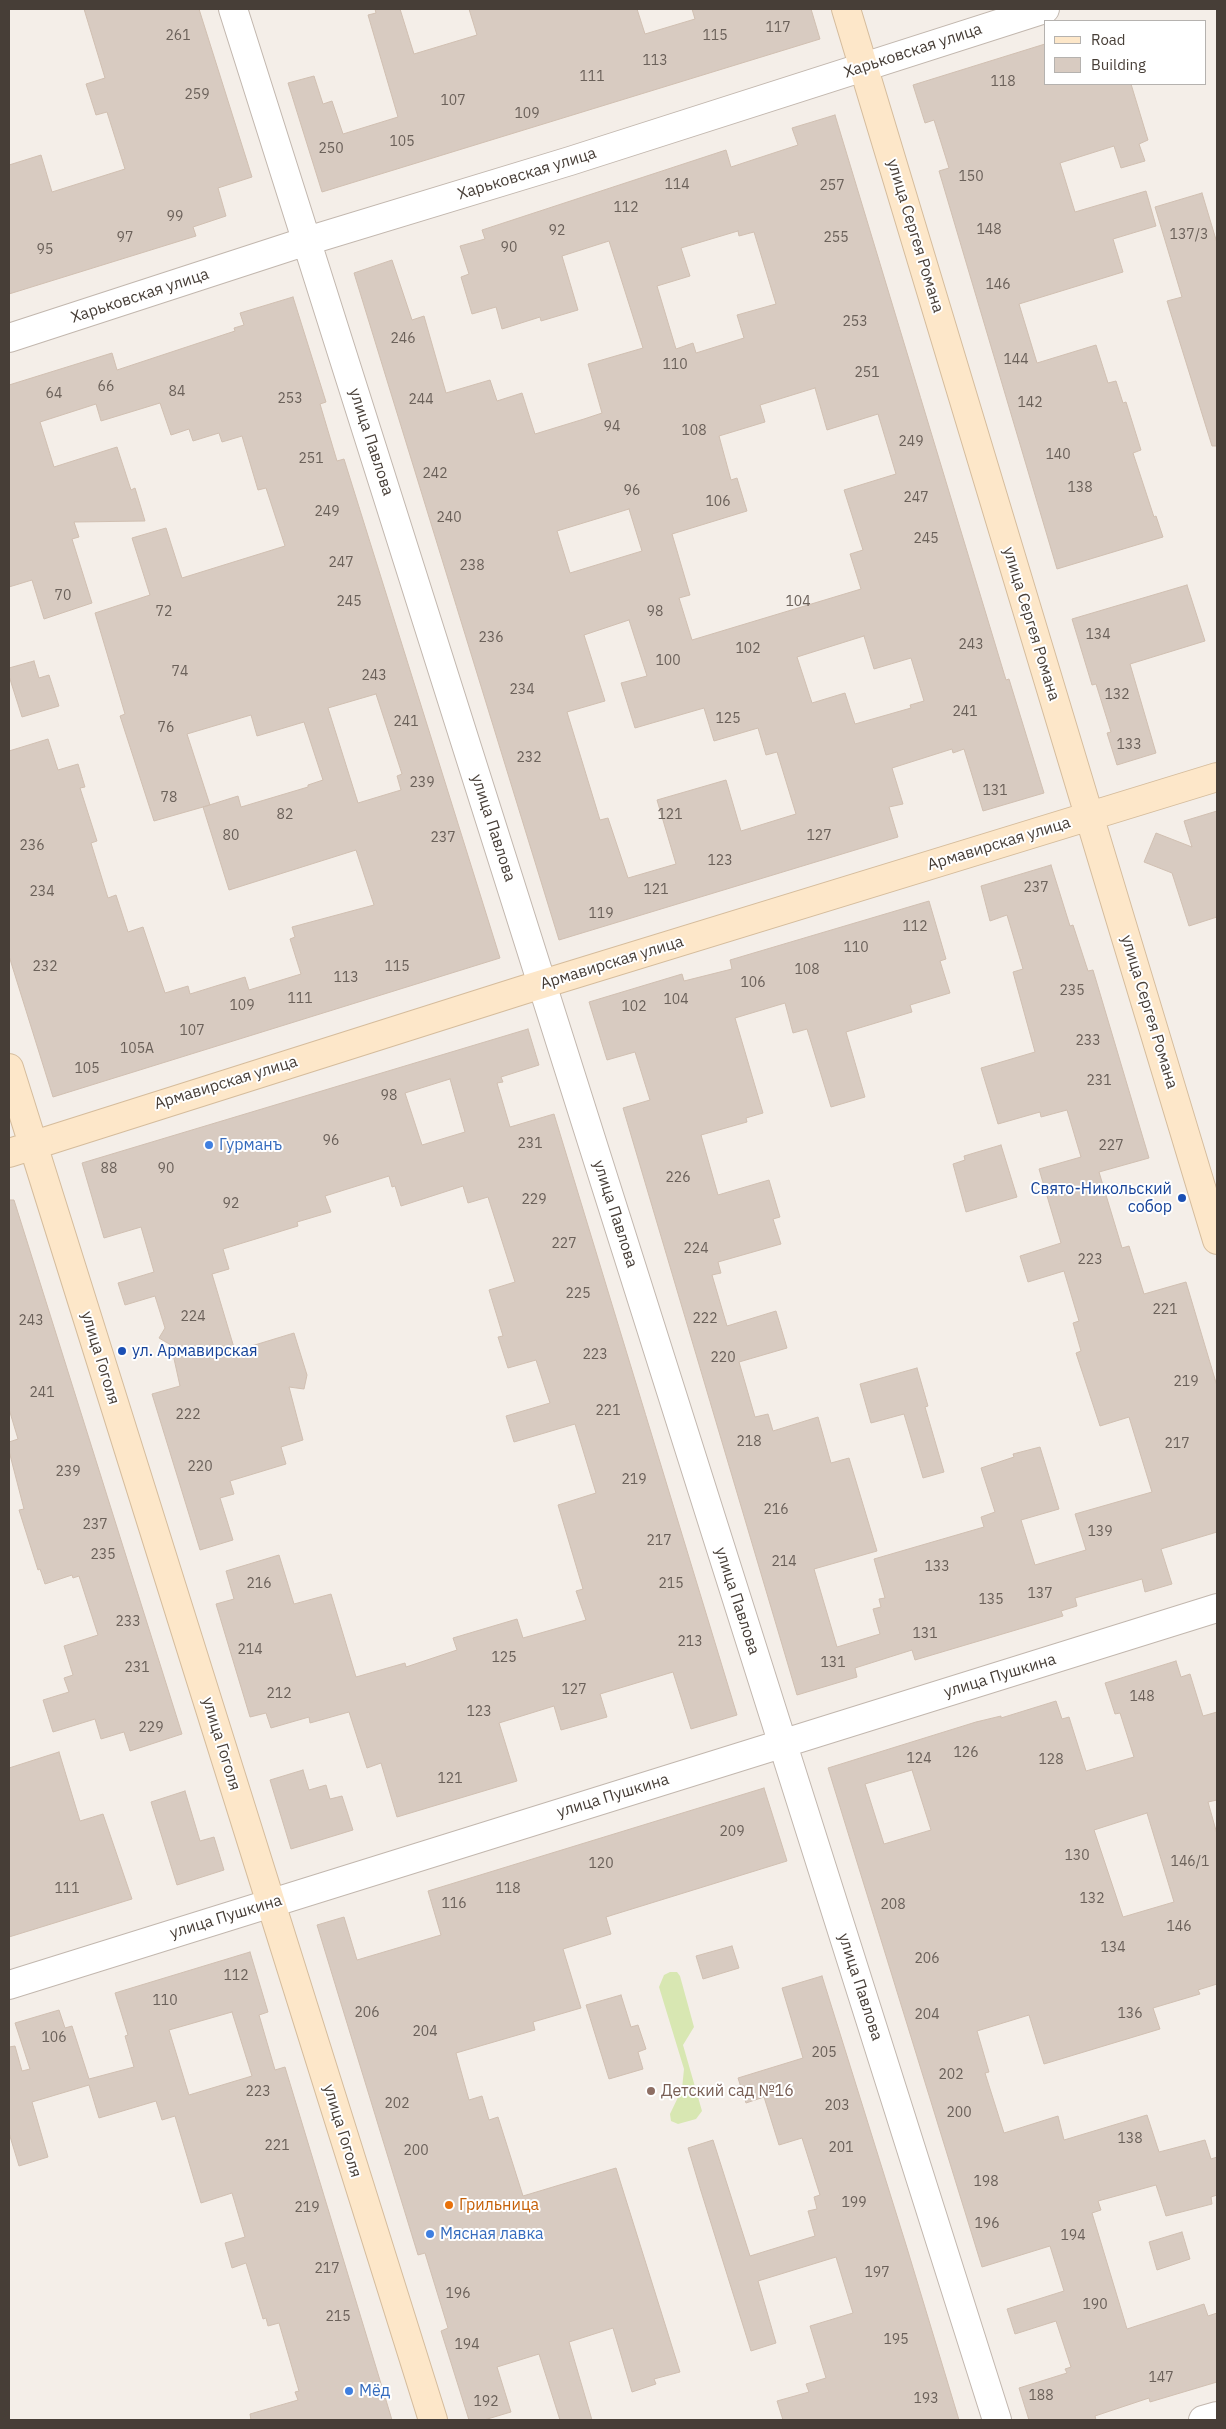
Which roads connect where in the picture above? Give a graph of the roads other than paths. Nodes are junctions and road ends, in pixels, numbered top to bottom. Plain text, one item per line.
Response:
1 (233, 9) edge
2 (846, 9) edge
3 (1044, 9) edge
4 (864, 67) junction
5 (307, 241) junction
6 (9, 338) edge
7 (1217, 777) edge
8 (1089, 816) junction
9 (542, 984) junction
10 (9, 1068) edge
11 (21, 1149) edge
12 (1217, 1240) edge
13 (1217, 1608) edge
14 (782, 1743) junction
15 (270, 1903) junction
16 (9, 1985) edge
17 (1217, 2416) edge
18 (432, 2420) edge
19 (997, 2420) edge
20 (1203, 2420) edge

1 - 5 street, улица Павлова
2 - 4 street, улица Сергея Романа
3 - 4 street, Харьковская улица
4 - 5 street, Харьковская улица
4 - 8 street, улица Сергея Романа
5 - 6 street, Харьковская улица
5 - 9 street, улица Павлова
7 - 8 street, Армавирская улица
8 - 9 street, Армавирская улица
8 - 12 street, улица Сергея Романа
9 - 11 street, Армавирская улица
9 - 14 street, улица Павлова
10 - 11 street, улица Гоголя
11 - 15 street, улица Гоголя
13 - 14 street, улица Пушкина
14 - 15 street, улица Пушкина
14 - 19 street, улица Павлова
15 - 16 street, улица Пушкина
15 - 18 street, улица Гоголя
17 - 20 street

